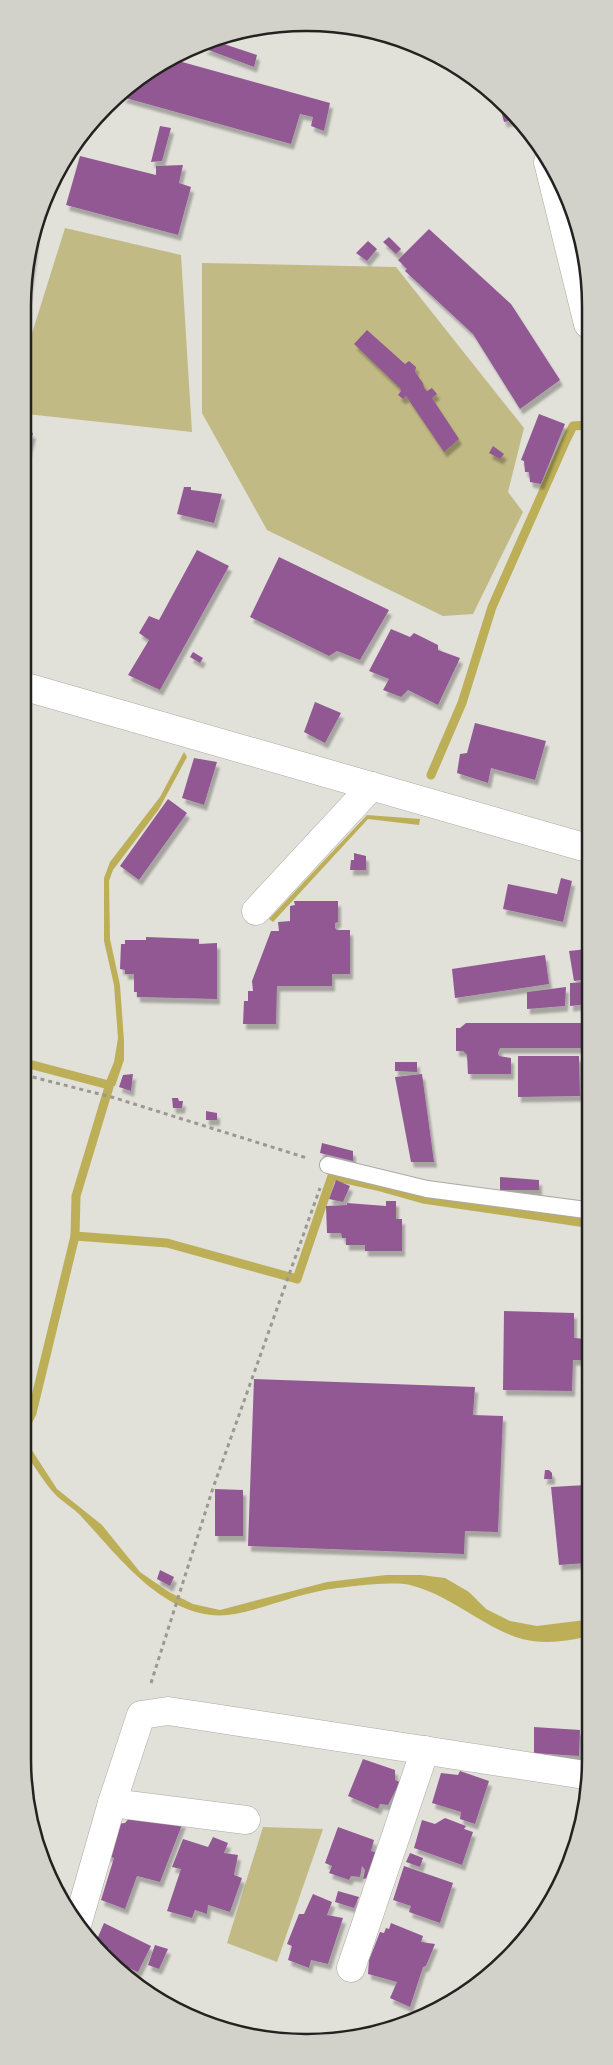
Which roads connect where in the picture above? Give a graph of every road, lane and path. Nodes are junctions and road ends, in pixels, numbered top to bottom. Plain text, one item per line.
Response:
1 (554, 188) edge
2 (582, 298) edge
3 (31, 688) edge
4 (372, 786) junction
5 (582, 847) edge
6 (256, 912) dead end
7 (31, 1077) edge
8 (328, 1165) junction
9 (582, 1209) edge
10 (141, 1715) junction
11 (425, 1750) junction
12 (581, 1774) edge
13 (112, 1803) junction
14 (246, 1820) dead end
15 (80, 1914) edge
16 (351, 1968) dead end

1 - 2 street
3 - 4 street
4 - 5 street
4 - 6 street
7 - 8 path
8 - 9 lane
8 - 10 path
10 - 11 street
10 - 13 street
11 - 12 street
11 - 16 street
13 - 14 street
13 - 15 street

